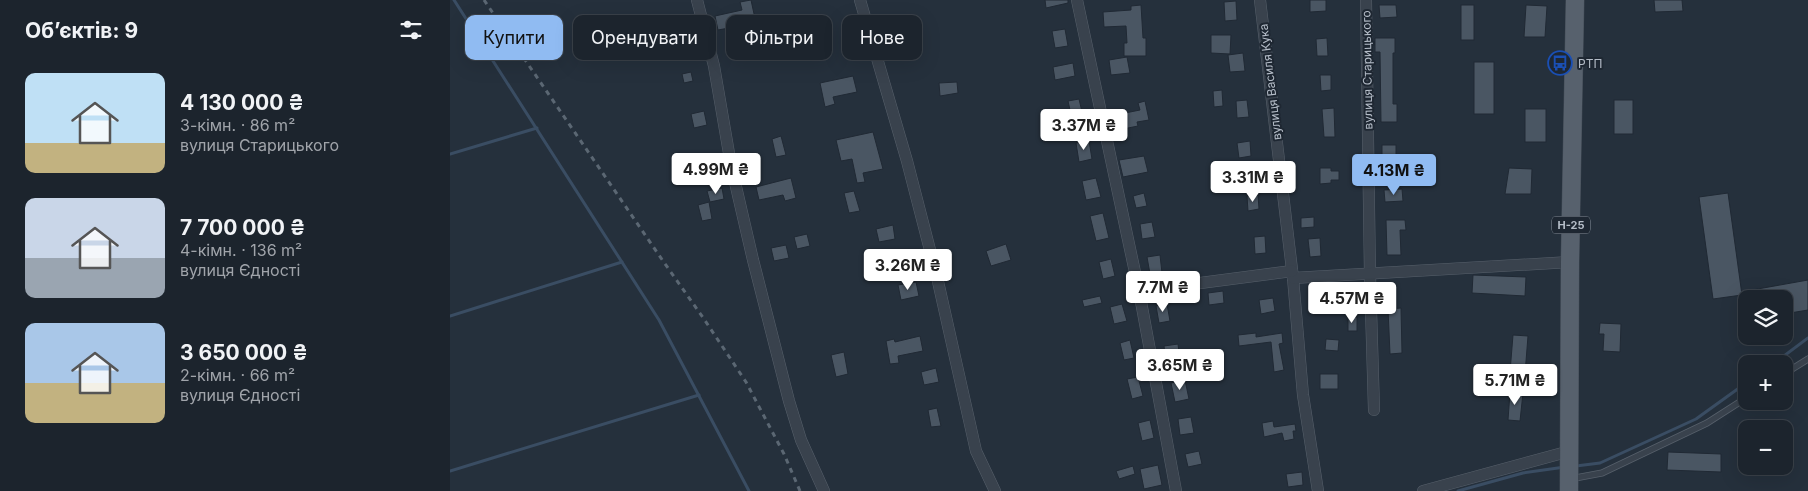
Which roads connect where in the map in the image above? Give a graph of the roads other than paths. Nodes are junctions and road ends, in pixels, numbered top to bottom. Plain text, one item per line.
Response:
1 (697, 0) edge
2 (860, 0) edge
3 (1078, 0) edge
4 (1260, 0) edge
5 (1366, 0) edge
6 (1574, 0) edge
7 (1570, 262) junction
8 (1292, 274) junction
9 (1370, 275) junction
10 (1139, 291) junction
11 (1808, 359) edge
12 (1793, 368) edge
13 (1738, 403) edge
14 (1374, 410) dead end
15 (1569, 470) edge
16 (824, 491) edge
17 (995, 491) edge
18 (1176, 491) edge
19 (1318, 491) edge
20 (1423, 491) edge

1 - 16 street
2 - 17 street
3 - 10 street
4 - 8 street, вулиця Василя Кука
5 - 9 street, вулиця Старицького
6 - 7 main road, Н-25
7 - 9 street
7 - 15 main road, Н-25
8 - 9 street
8 - 10 street
8 - 19 street, вулиця Василя Кука
9 - 14 street, вулиця Старицького
10 - 18 street
11 - 12 lane
13 - 15 lane
15 - 20 street

